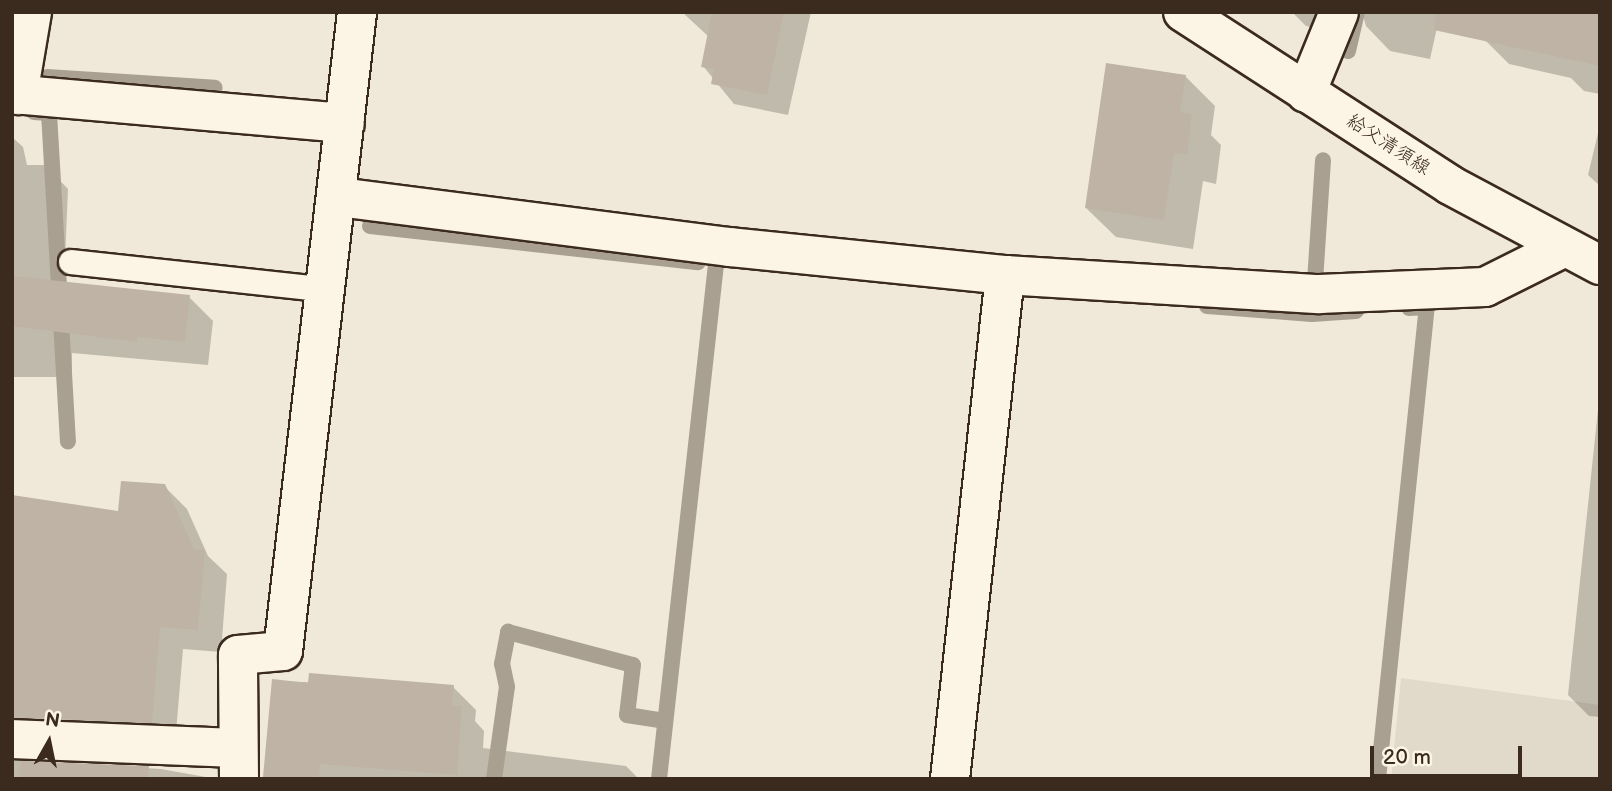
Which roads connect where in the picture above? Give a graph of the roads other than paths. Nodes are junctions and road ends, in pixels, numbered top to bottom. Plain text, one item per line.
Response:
1 (32, 12) edge
2 (358, 12) edge
3 (1183, 12) edge
4 (1339, 12) edge
5 (1306, 93) junction
6 (15, 94) edge
7 (345, 123) junction
8 (339, 197) junction
9 (1562, 249) junction
10 (71, 262) dead end
11 (1600, 265) edge
12 (1005, 275) junction
13 (328, 290) junction
14 (12, 738) edge
15 (237, 763) edge
16 (950, 779) edge

1 - 6 street
2 - 7 street
3 - 5 street, 給父清須線
4 - 5 street
5 - 9 street, 給父清須線
6 - 7 street
7 - 8 street
8 - 12 street
8 - 13 street
9 - 11 street, 給父清須線
9 - 12 street
10 - 13 lane
12 - 16 street
13 - 15 street
14 - 15 street

